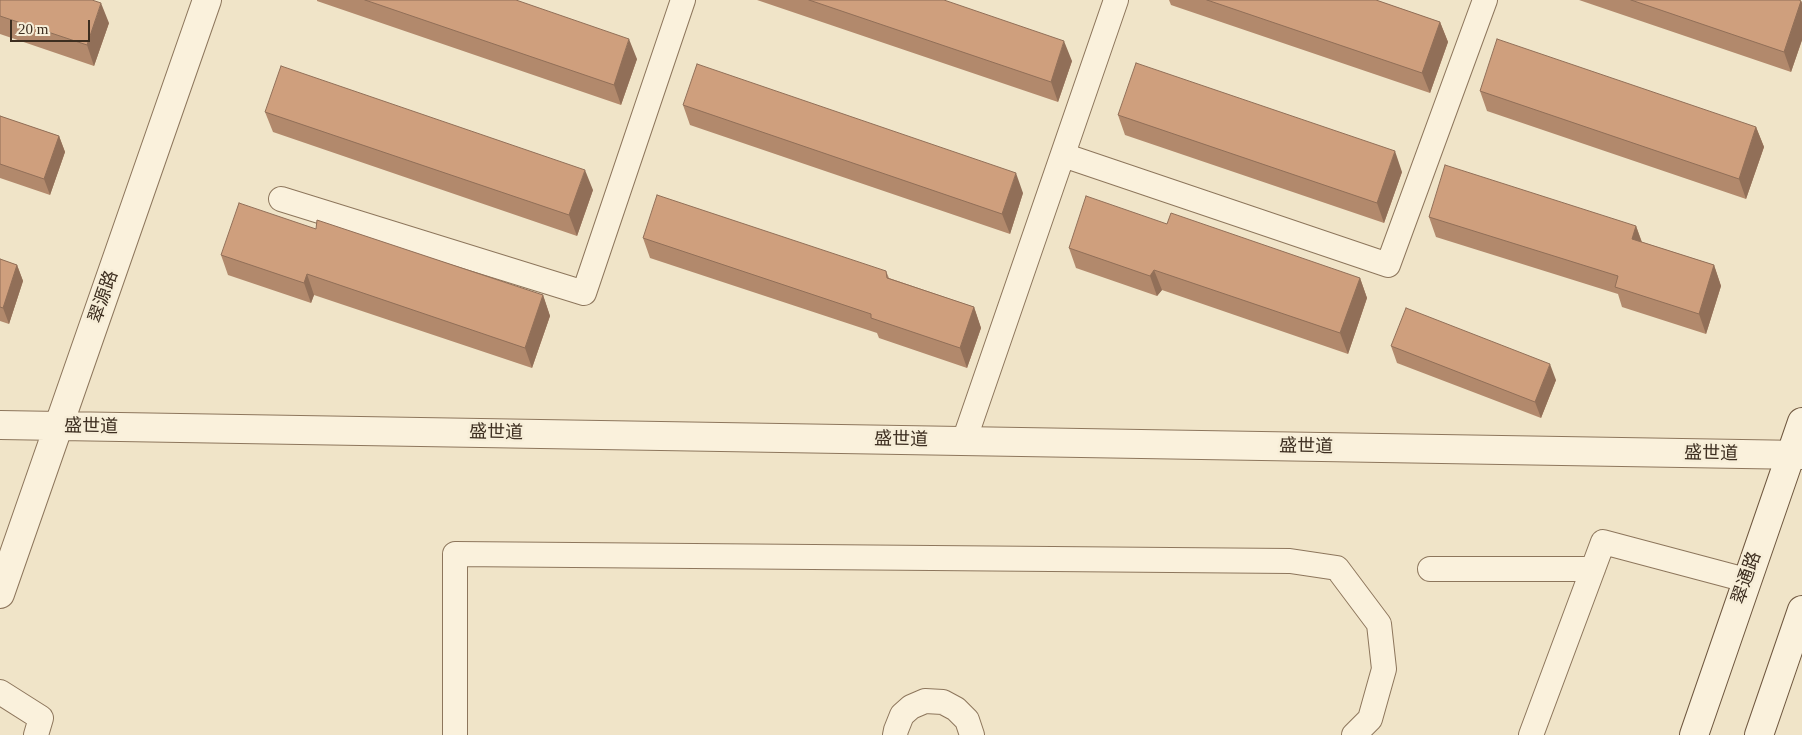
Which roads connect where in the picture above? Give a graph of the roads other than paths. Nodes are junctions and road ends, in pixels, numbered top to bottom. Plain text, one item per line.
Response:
1 (207, 0) edge
2 (683, 0) edge
3 (1116, 0) edge
4 (1485, 0) edge
5 (1063, 155) junction
6 (281, 199) dead end
7 (1802, 422) edge
8 (0, 425) edge
9 (59, 426) junction
10 (964, 441) junction
11 (1796, 455) edge
12 (1593, 568) junction
13 (1430, 569) dead end
14 (1746, 580) junction
15 (0, 594) edge
16 (1802, 610) edge
17 (0, 692) edge
18 (36, 735) edge
19 (455, 735) edge
20 (895, 735) edge
21 (972, 735) edge
22 (1354, 735) edge
23 (1531, 735) edge
24 (1694, 735) edge
25 (1759, 735) edge

1 - 9 street, 翠源路
2 - 6 street
3 - 5 street
4 - 5 street
5 - 10 street
7 - 11 street, 翠通路
8 - 9 street, 盛世道
9 - 10 street, 盛世道
9 - 15 street, 翠源路
10 - 11 street, 盛世道
11 - 14 street, 翠通路
12 - 13 street
12 - 14 street
12 - 23 street
14 - 24 street, 翠通路
16 - 25 street
17 - 18 street
19 - 22 street
20 - 21 street

